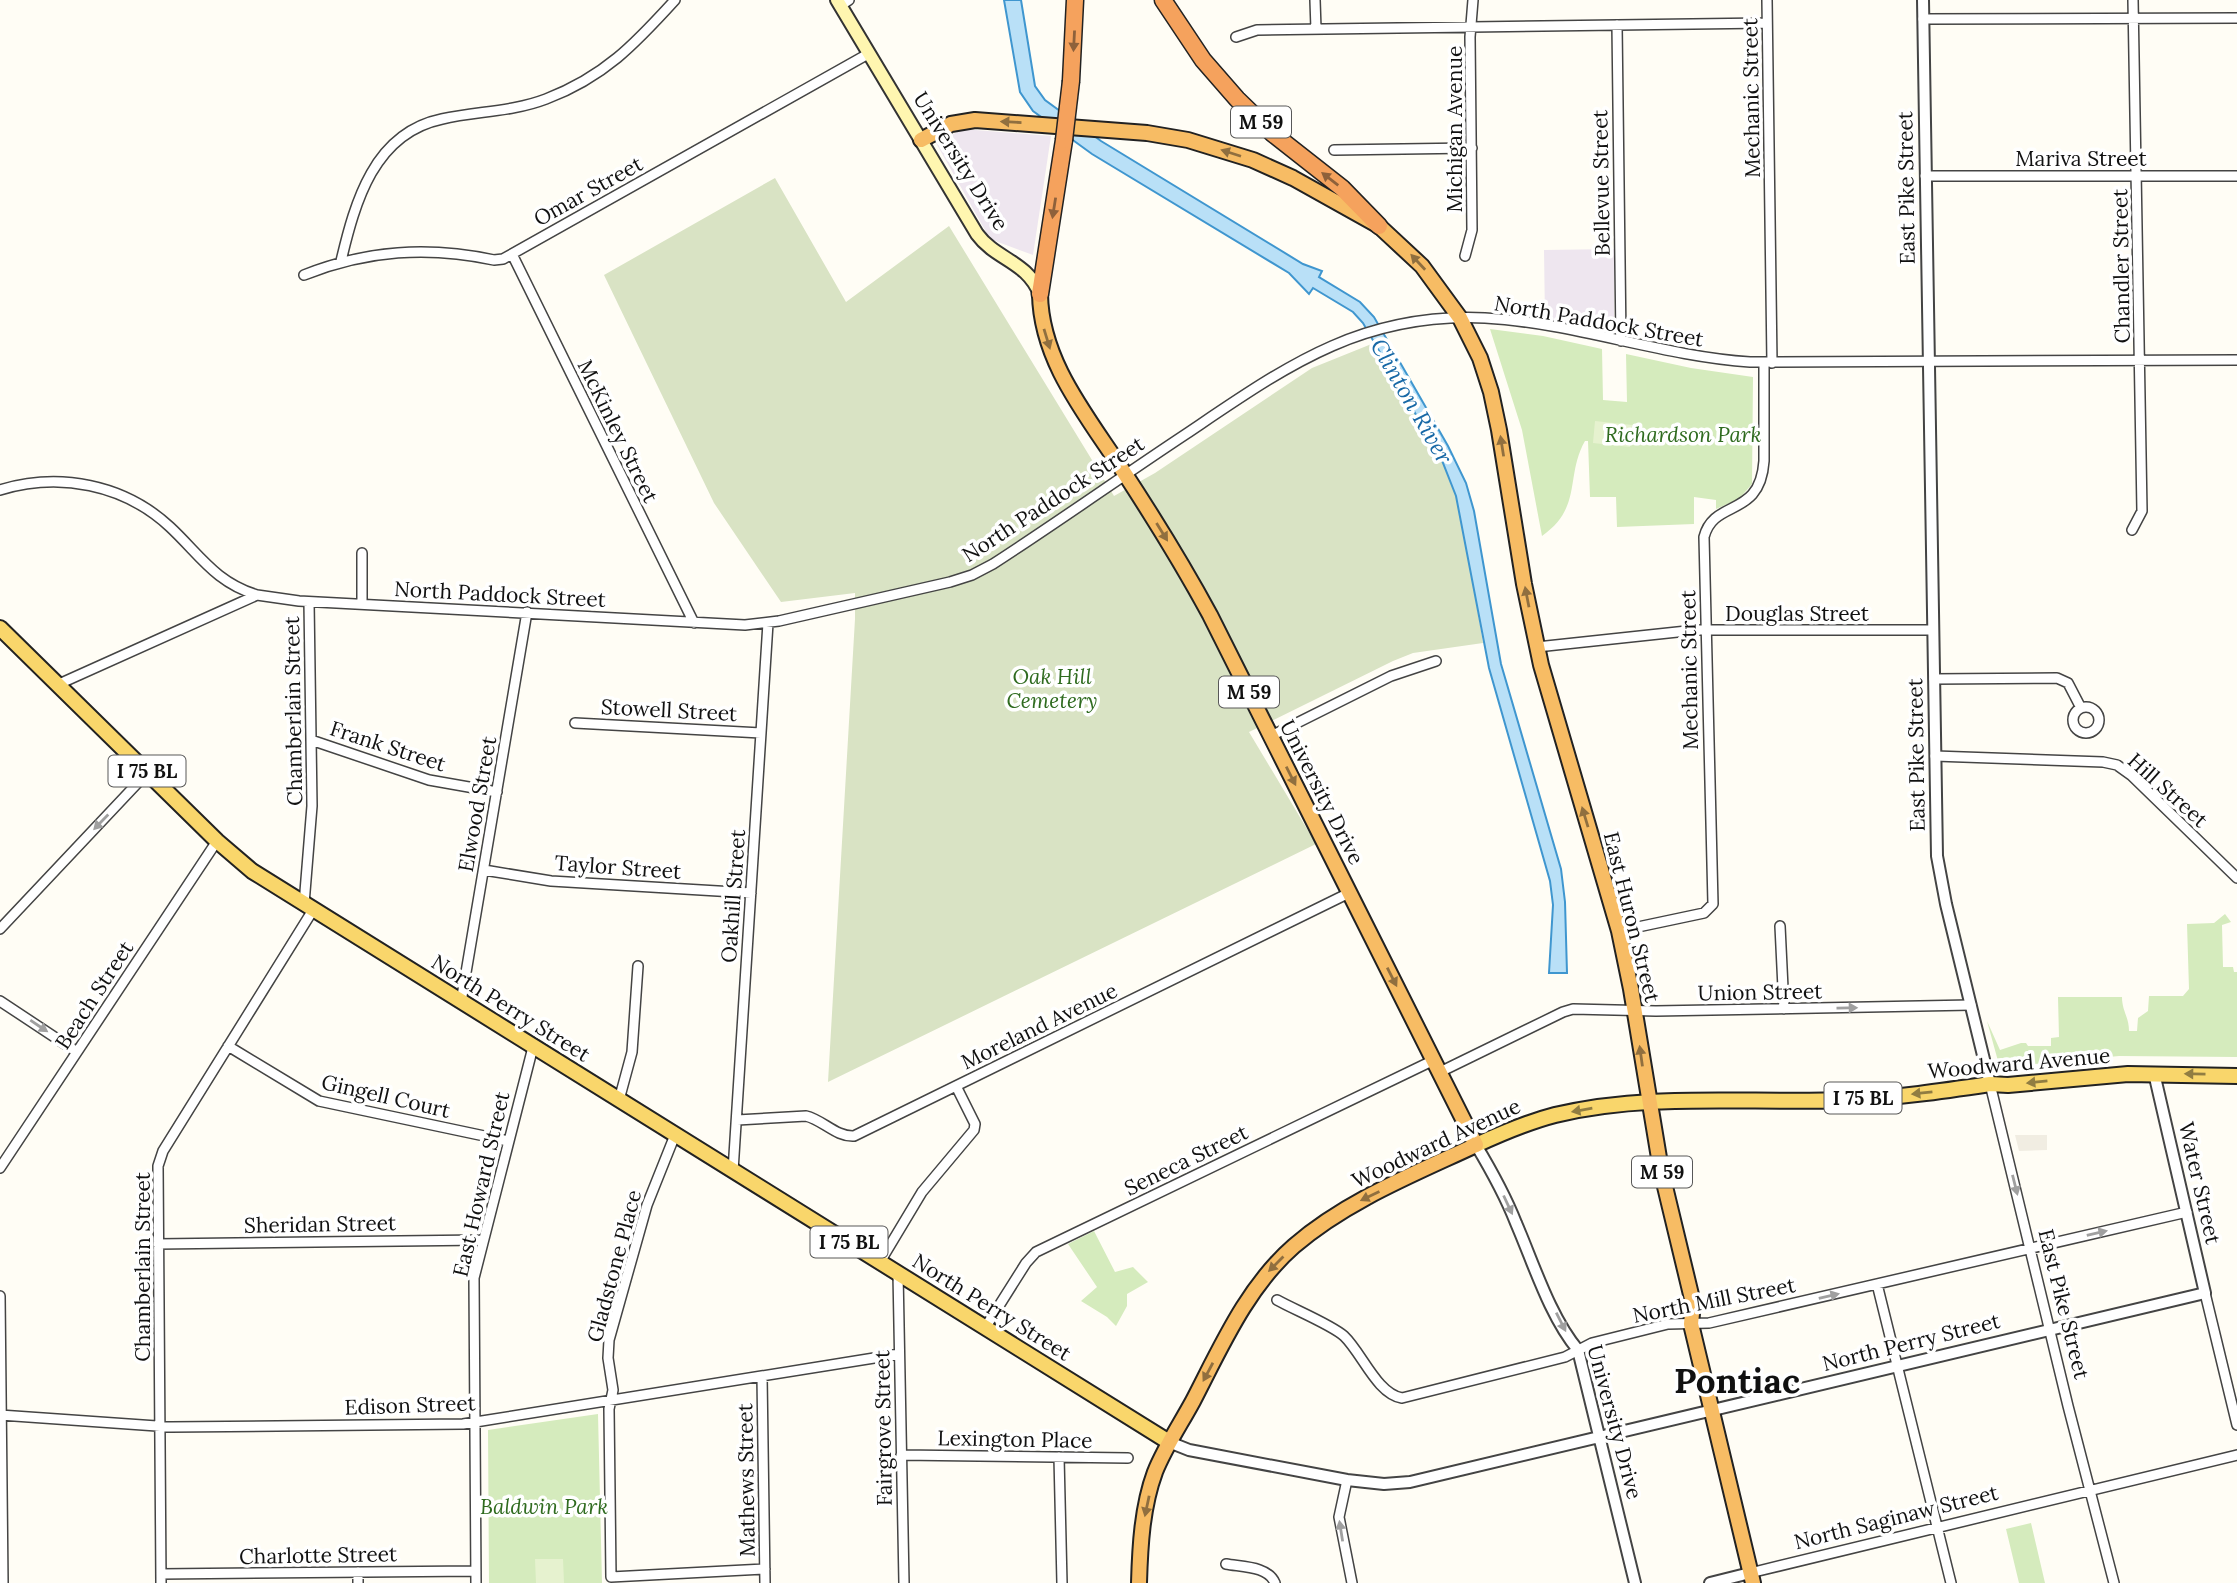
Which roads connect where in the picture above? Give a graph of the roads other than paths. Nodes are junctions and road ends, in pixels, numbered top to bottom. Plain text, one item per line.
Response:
1 (676, 0) edge
2 (1075, 0) edge
3 (1163, 0) edge
4 (1315, 0) edge
5 (1473, 0) edge
6 (1767, 0) edge
7 (1923, 0) edge
8 (2133, 0) edge
9 (842, 2) edge
10 (2134, 18) junction
11 (2237, 18) edge
12 (1923, 19) junction
13 (1767, 23) junction
14 (1617, 25) junction
15 (1472, 27) junction
16 (1316, 29) junction
17 (1236, 37) dead end
18 (868, 54) junction
19 (921, 140) junction
20 (1472, 148) junction
21 (1334, 149) dead end
22 (1925, 176) junction
23 (2137, 176) junction
24 (2237, 176) edge
25 (1380, 226) junction
26 (512, 254) junction
27 (1465, 256) dead end
28 (341, 261) junction
29 (304, 275) dead end
30 (1040, 294) junction
31 (1460, 318) junction
32 (1621, 341) junction
33 (2237, 360) edge
34 (2140, 361) junction
35 (1928, 362) junction
36 (1768, 363) junction
37 (1125, 474) junction
38 (0, 490) edge
39 (2132, 530) dead end
40 (362, 553) dead end
41 (257, 595) junction
42 (309, 602) junction
43 (362, 604) junction
44 (527, 612) junction
45 (694, 623) junction
46 (768, 623) junction
47 (0, 628) edge
48 (1706, 630) junction
49 (1933, 630) junction
50 (1537, 648) junction
51 (1436, 661) dead end
52 (1934, 679) junction
53 (60, 684) junction
54 (2081, 708) dead end
55 (575, 723) dead end
56 (761, 733) junction
57 (1271, 736) junction
58 (311, 740) junction
59 (1935, 756) junction
60 (148, 772) junction
61 (497, 792) junction
62 (217, 841) junction
63 (484, 870) junction
64 (2237, 878) edge
65 (1349, 892) junction
66 (751, 893) junction
67 (309, 907) junction
68 (1780, 926) dead end
69 (0, 929) edge
70 (1619, 931) junction
71 (638, 966) dead end
72 (0, 1001) edge
73 (461, 1002) junction
74 (1970, 1005) junction
75 (1784, 1009) junction
76 (1634, 1010) junction
77 (228, 1046) junction
78 (533, 1047) junction
79 (77, 1052) junction
80 (1437, 1066) junction
81 (2154, 1073) junction
82 (2237, 1076) edge
83 (1990, 1084) junction
84 (956, 1086) junction
85 (619, 1100) junction
86 (1649, 1102) junction
87 (737, 1120) junction
88 (675, 1135) junction
89 (508, 1141) junction
90 (1476, 1145) junction
91 (0, 1168) edge
92 (733, 1171) junction
93 (2187, 1212) junction
94 (483, 1240) junction
95 (158, 1244) junction
96 (2030, 1249) junction
97 (880, 1262) junction
98 (898, 1273) junction
99 (1877, 1284) junction
100 (2205, 1293) junction
101 (0, 1296) edge
102 (1277, 1300) dead end
103 (1691, 1324) junction
104 (985, 1328) junction
105 (2050, 1330) junction
106 (1578, 1350) junction
107 (899, 1354) junction
108 (1897, 1367) junction
109 (762, 1376) junction
110 (611, 1400) junction
111 (1712, 1412) junction
112 (1, 1415) edge
113 (475, 1422) junction
114 (2237, 1425) edge
115 (159, 1426) junction
116 (1600, 1438) junction
117 (1170, 1442) junction
118 (901, 1455) junction
119 (2237, 1455) edge
120 (1059, 1457) junction
121 (1128, 1458) dead end
122 (1347, 1480) junction
123 (2091, 1490) junction
124 (1938, 1527) junction
125 (1226, 1564) dead end
126 (765, 1569) junction
127 (476, 1571) junction
128 (358, 1572) junction
129 (1751, 1578) edge
130 (161, 1579) edge
131 (3, 1583) edge
132 (358, 1583) edge
133 (477, 1583) edge
134 (765, 1583) edge
135 (904, 1583) edge
136 (1062, 1583) edge
137 (1139, 1583) edge
138 (1275, 1583) edge
139 (1353, 1583) edge
140 (1634, 1583) edge
141 (1710, 1583) edge
142 (1951, 1583) edge
143 (2114, 1583) edge

1 - 28 street
2 -> 30 highway, M 59, bridge
25 -> 3 highway, M 59
4 - 16 street
5 - 15 street, Michigan Avenue
6 - 13 street, Mechanic Street
7 - 12 street, East Pike Street
8 - 10 street, Chandler Street
9 - 18 main road, University Drive
10 - 11 street
10 - 12 street
10 - 23 street, Chandler Street
12 - 22 street, East Pike Street
13 - 14 street
13 - 36 street, Mechanic Street
14 - 15 street
14 - 32 street, Bellevue Street
15 - 16 street
15 - 20 street, Michigan Avenue
16 - 17 street
18 - 19 main road, University Drive
18 - 26 street, Omar Street
25 -> 19 highway
19 - 30 main road, University Drive
20 - 21 street
20 - 27 street, Michigan Avenue
22 - 23 street, Mariva Street
22 - 35 street, East Pike Street
23 - 24 street, Mariva Street
23 - 34 street, Chandler Street
31 -> 25 highway, M 59
26 - 28 street, Omar Street
26 - 45 street, McKinley Street
28 - 29 street, Omar Street
30 -> 37 highway, University Drive / M 59
31 - 32 street, North Paddock Street
31 - 37 street, North Paddock Street
50 -> 31 highway, East Huron Street / M 59
32 - 36 street, North Paddock Street
33 - 34 street, North Paddock Street
34 - 35 street, North Paddock Street
34 - 39 street, Chandler Street
35 - 36 street, North Paddock Street
35 - 49 street, East Pike Street
36 - 48 street, Mechanic Street
37 - 46 street, North Paddock Street
37 -> 57 highway, University Drive / M 59
38 - 41 street, North Paddock Street
40 - 43 street
41 - 42 street, North Paddock Street
41 - 53 street
42 - 43 street, North Paddock Street
42 - 58 street, Chamberlain Street
43 - 44 street, North Paddock Street
44 - 45 street, North Paddock Street
44 - 61 street, Elwood Street
45 - 46 street, North Paddock Street
46 - 56 street, Oakhill Street
47 - 53 main road, North Perry Street / I 75 BL
48 - 49 street, Douglas Street
48 - 50 street, Douglas Street
48 - 70 street, Mechanic Street
49 - 52 street, East Pike Street
70 -> 50 highway, East Huron Street / M 59
51 - 57 street
52 - 54 street
52 - 59 street, East Pike Street
53 - 60 main road, North Perry Street / I 75 BL
55 - 56 street, Stowell Street
56 - 66 street, Oakhill Street
57 -> 65 highway, University Drive / M 59
58 - 61 street, Frank Street
58 - 67 street, Chamberlain Street
59 - 64 street, Hill Street
59 - 74 street, East Pike Street
60 - 62 main road, North Perry Street / I 75 BL
60 -> 69 street
61 - 63 street, Elwood Street
62 - 67 main road, North Perry Street / I 75 BL
62 - 79 street, Beach Street
63 - 66 street, Taylor Street
63 - 73 street, Elwood Street
65 -> 80 highway, University Drive / M 59
65 - 84 street, Moreland Avenue
66 - 87 street, Oakhill Street
67 - 73 main road, North Perry Street / I 75 BL
67 - 77 street, Chamberlain Street
68 - 75 street
70 - 76 highway, East Huron Street / M 59
71 - 85 street
72 -> 79 street
73 - 78 main road, North Perry Street / I 75 BL
75 -> 74 street, Union Street
74 - 83 street, East Pike Street
75 - 76 street, Union Street
76 - 80 street, Union Street
86 -> 76 highway, East Huron Street / M 59
77 - 89 street, Gingell Court
77 - 95 street, Chamberlain Street
78 - 85 main road, North Perry Street / I 75 BL
78 - 89 street, East Howard Street
79 - 91 street, Beach Street
80 - 90 highway, University Drive / M 59
80 - 104 street, Seneca Street
82 -> 81 main road, Woodward Avenue / I 75 BL
81 -> 83 main road, Woodward Avenue / I 75 BL
81 - 93 street, Water Street
83 -> 86 main road, Woodward Avenue / I 75 BL
83 -> 96 street, East Pike Street
84 - 87 street, Moreland Avenue
84 - 97 street
85 - 88 main road, North Perry Street / I 75 BL
86 -> 90 main road, Woodward Avenue / I 75 BL
86 - 103 highway, East Huron Street / M 59
87 - 92 street, Oakhill Street
88 - 92 main road, North Perry Street / I 75 BL
88 - 110 street, Gladstone Place
89 - 94 street, East Howard Street
90 -> 106 street, University Drive
90 -> 117 highway, Woodward Avenue / I 75 BL
92 - 97 main road, North Perry Street / I 75 BL
96 -> 93 street, North Mill Street
93 - 100 street, Water Street
94 - 95 street, Sheridan Street
94 - 113 street, East Howard Street
95 - 115 street, Chamberlain Street
96 - 99 street, North Mill Street
96 - 105 street, East Pike Street
97 - 98 main road, North Perry Street / I 75 BL
98 - 104 main road, North Perry Street / I 75 BL
98 - 107 street, Fairgrove Street
103 -> 99 street, North Mill Street
99 - 108 street
100 - 105 street, North Perry Street
100 - 114 street, Water Street
101 - 112 street
102 - 106 street, North Mill Street
103 - 106 street, North Mill Street
103 - 111 highway, East Huron Street / M 59
104 - 117 main road, North Perry Street / I 75 BL
105 - 108 street, North Perry Street
105 - 123 street, East Pike Street
106 - 116 street, University Drive
107 - 109 street, Edison Street
107 - 118 street, Fairgrove Street
108 - 111 street, North Perry Street
108 - 124 street
109 - 110 street, Edison Street
109 - 126 street, Mathews Street
110 - 113 street, Edison Street
110 - 126 street, Gladstone Place
111 - 116 street, North Perry Street
111 - 129 highway, East Huron Street / M 59
112 - 115 street, Edison Street
112 - 131 street
113 - 115 street, Edison Street
113 - 127 street, East Howard Street
115 - 130 street, Chamberlain Street
116 - 122 street, North Perry Street
116 - 140 street, University Drive
117 - 122 street, North Perry Street
117 -> 137 highway, Woodward Avenue / I 75 BL
118 - 120 street, Lexington Place
118 - 135 street, Fairgrove Street
119 - 123 street, North Saginaw Street
120 - 121 street, Lexington Place
120 - 136 street
139 -> 122 street
123 - 124 street, North Saginaw Street
123 - 143 street, East Pike Street
124 - 129 street, North Saginaw Street
124 - 142 street
125 - 138 street
126 - 134 street, Mathews Street
127 - 128 street, Charlotte Street
127 - 133 street, East Howard Street
128 - 130 street, Charlotte Street
128 - 132 street
129 - 141 street, North Saginaw Street

